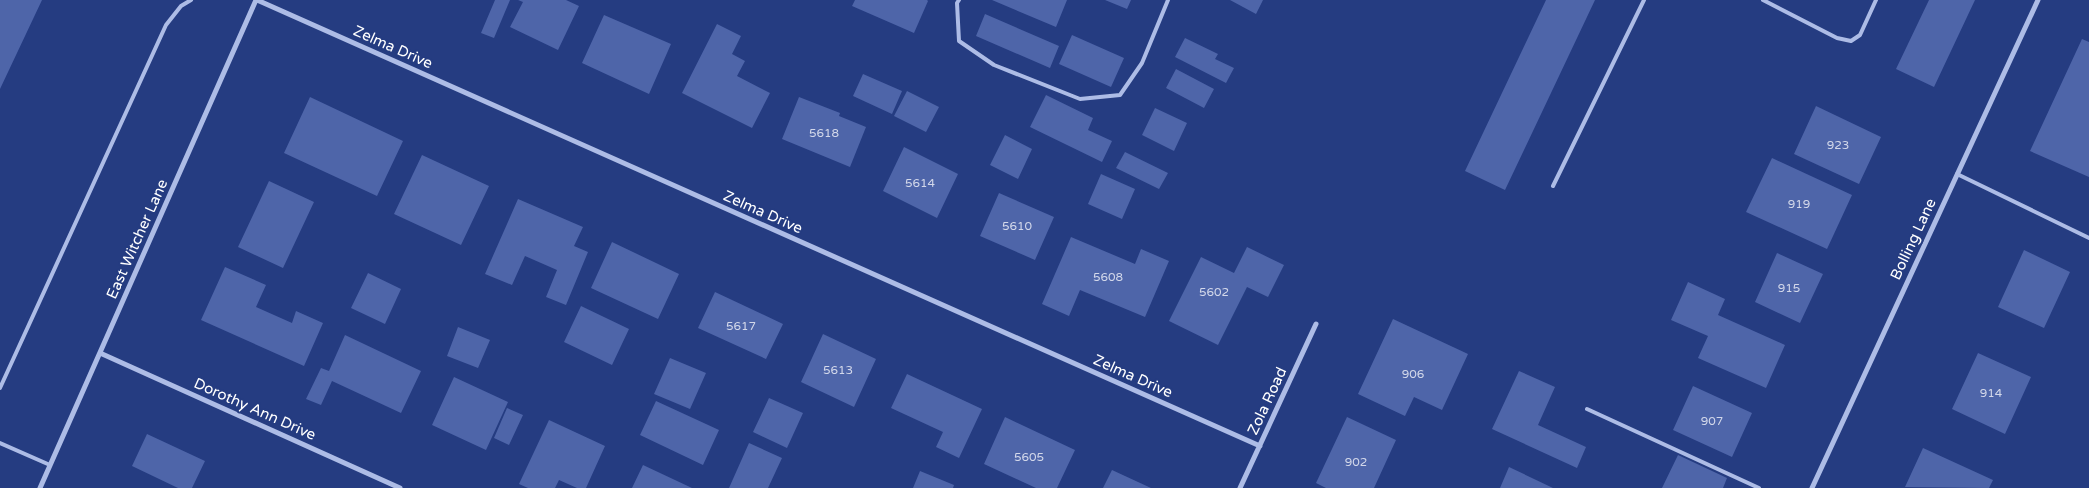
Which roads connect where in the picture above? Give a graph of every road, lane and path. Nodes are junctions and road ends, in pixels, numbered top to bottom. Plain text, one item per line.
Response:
1 (191, 0) edge
2 (256, 0) edge
3 (959, 0) edge
4 (1168, 0) edge
5 (1644, 0) edge
6 (1763, 0) edge
7 (1876, 0) edge
8 (2038, 0) edge
9 (1957, 174) junction
10 (1553, 186) dead end
11 (2089, 238) edge
12 (1316, 324) dead end
13 (100, 354) junction
14 (0, 388) edge
15 (1587, 409) dead end
16 (0, 443) edge
17 (1260, 446) junction
18 (50, 465) junction
19 (40, 488) edge
20 (400, 488) edge
21 (1240, 488) edge
22 (1760, 488) edge
23 (1812, 488) edge

1 - 14 lane
2 - 13 street, East Witcher Lane
2 - 17 street, Zelma Drive
3 - 4 lane
5 - 10 lane
6 - 7 lane
8 - 9 street, Bolling Lane
9 - 11 lane
9 - 23 street, Bolling Lane
12 - 17 street, Zola Road
13 - 18 street, East Witcher Lane
13 - 20 street, Dorothy Ann Drive
15 - 22 lane
16 - 18 lane
17 - 21 street, Zola Road
18 - 19 street, East Witcher Lane

